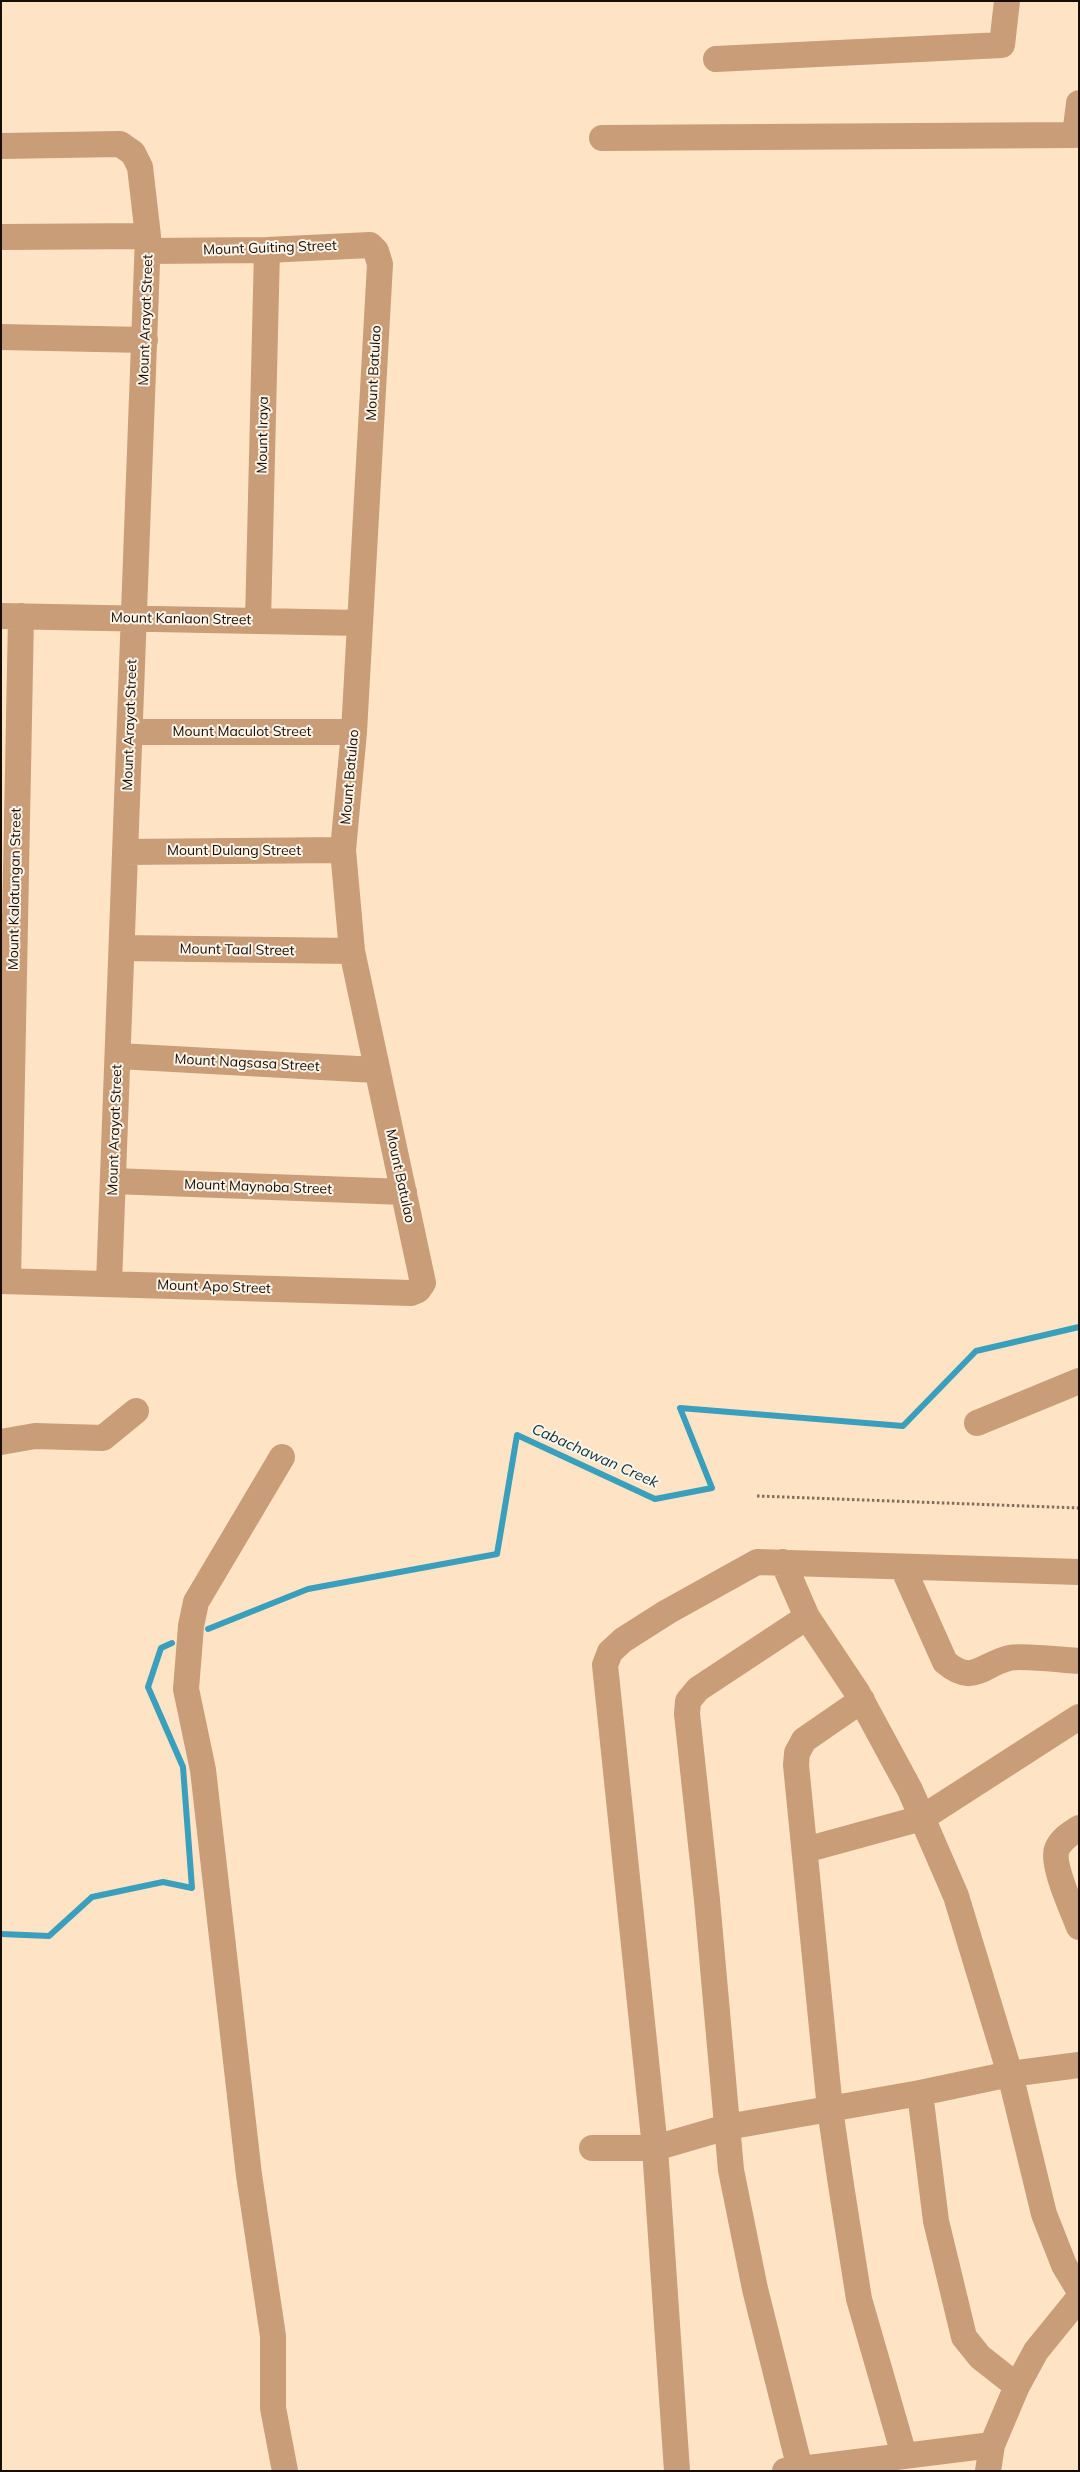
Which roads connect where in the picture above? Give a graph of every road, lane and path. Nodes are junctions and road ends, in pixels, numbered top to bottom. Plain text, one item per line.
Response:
1 (1007, 1) edge
2 (716, 59) dead end
3 (1079, 103) edge
4 (602, 138) dead end
5 (1, 146) edge
6 (1, 237) edge
7 (148, 244) junction
8 (268, 250) junction
9 (380, 264) joint
10 (1, 337) edge
11 (145, 340) junction
12 (11, 616) edge
13 (134, 618) junction
14 (258, 621) junction
15 (360, 623) junction
16 (130, 732) junction
17 (354, 732) junction
18 (343, 850) junction
19 (125, 852) junction
20 (122, 948) junction
21 (352, 951) junction
22 (118, 1056) junction
23 (376, 1070) junction
24 (113, 1181) junction
25 (404, 1192) junction
26 (5, 1281) edge
27 (109, 1283) junction
28 (423, 1283) joint
29 (1079, 1381) edge
30 (136, 1411) dead end
31 (977, 1423) dead end
32 (1, 1442) edge
33 (282, 1457) dead end
34 (757, 1496) dead end
35 (1079, 1508) edge
36 (783, 1562) junction
37 (903, 1568) junction
38 (1079, 1572) edge
39 (807, 1617) junction
40 (1079, 1661) edge
41 (862, 1700) junction
42 (1079, 1717) edge
43 (922, 1818) junction
44 (1079, 1828) edge
45 (805, 1850) junction
46 (1079, 1927) edge
47 (1079, 2065) edge
48 (1010, 2074) junction
49 (920, 2093) junction
50 (830, 2109) junction
51 (727, 2127) junction
52 (592, 2148) dead end
53 (655, 2148) junction
54 (1079, 2290) edge
55 (1079, 2298) edge
56 (1017, 2386) junction
57 (992, 2445) junction
58 (904, 2455) junction
59 (793, 2470) edge
60 (285, 2471) edge
61 (677, 2471) edge
62 (988, 2471) edge

1 - 2 street
3 - 4 street
5 - 7 street, Mount Arayat Street
6 - 7 street, Mount Guiting Street
7 - 8 street, Mount Guiting Street
7 - 11 street, Mount Arayat Street
8 - 9 street, Mount Guiting Street
8 - 14 street, Mount Iraya
9 - 15 street, Mount Batulao
10 - 11 street
11 - 13 street, Mount Arayat Street
12 - 13 street, Mount Kanlaon Street
12 - 26 street, Mount Kalatungan Street
13 - 14 street, Mount Kanlaon Street
13 - 16 street, Mount Arayat Street
14 - 15 street, Mount Kanlaon Street
15 - 17 street, Mount Batulao
16 - 17 street, Mount Maculot Street
16 - 19 street, Mount Arayat Street
17 - 18 street, Mount Batulao
18 - 19 street, Mount Dulang Street
18 - 21 street, Mount Batulao
19 - 20 street, Mount Arayat Street
20 - 21 street, Mount Taal Street
20 - 22 street, Mount Arayat Street
21 - 23 street, Mount Batulao
22 - 23 street, Mount Nagsasa Street
22 - 24 street, Mount Arayat Street
23 - 25 street, Mount Batulao
24 - 25 street, Mount Maynoba Street
24 - 27 street, Mount Arayat Street
25 - 28 street, Mount Batulao
26 - 27 street, Mount Apo Street
27 - 28 street, Mount Apo Street
29 - 31 street
30 - 32 street
33 - 60 street
34 - 35 path
36 - 37 street
36 - 39 street
36 - 53 street
37 - 38 street
37 - 40 street
39 - 41 street
39 - 51 street
41 - 43 street
41 - 45 street
42 - 43 street
43 - 45 street
43 - 48 street
44 - 46 street
45 - 50 street
47 - 48 street
48 - 49 street
48 - 54 street
49 - 50 street
49 - 56 street
50 - 51 street
50 - 58 street
51 - 53 street
51 - 59 street
52 - 53 street
53 - 61 street
55 - 56 street
56 - 57 street
57 - 58 street
57 - 62 street
58 - 59 street

